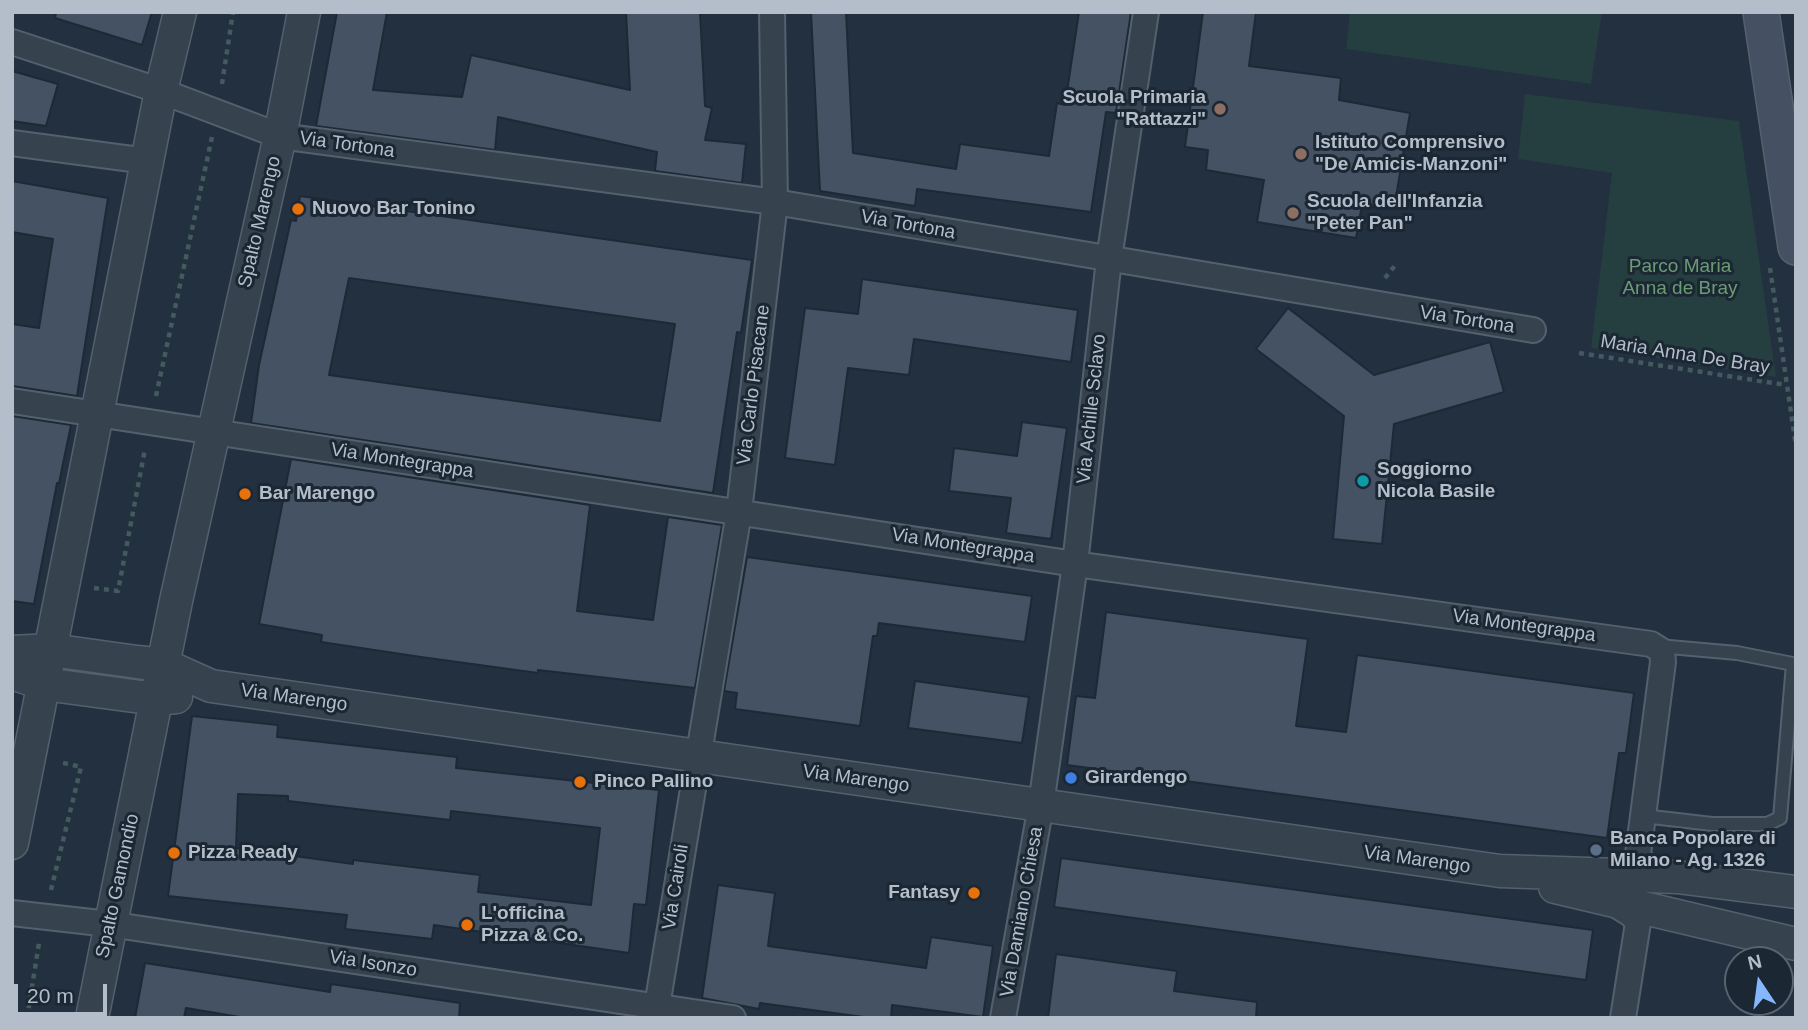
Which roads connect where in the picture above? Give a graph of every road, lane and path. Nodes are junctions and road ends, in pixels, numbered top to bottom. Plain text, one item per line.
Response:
1 (180, 12) edge
2 (233, 12) edge
3 (304, 12) edge
4 (772, 12) edge
5 (1146, 12) edge
6 (1760, 12) edge
7 (12, 42) edge
8 (227, 58) dead end
9 (161, 91) junction
10 (280, 136) junction
11 (12, 143) edge
12 (147, 161) junction
13 (205, 172) dead end
14 (775, 202) junction
15 (1796, 247) edge
16 (1109, 259) junction
17 (1397, 262) dead end
18 (1378, 280) dead end
19 (1533, 330) dead end
20 (1579, 353) dead end
21 (1786, 384) dead end
22 (12, 401) edge
23 (96, 414) junction
24 (150, 423) junction
25 (214, 432) junction
26 (739, 512) junction
27 (1075, 564) junction
28 (118, 591) dead end
29 (1656, 646) junction
30 (51, 650) junction
31 (12, 652) edge
32 (164, 666) junction
33 (12, 673) edge
34 (44, 684) junction
35 (211, 686) junction
36 (156, 699) junction
37 (697, 756) junction
38 (1041, 806) junction
39 (1643, 816) junction
40 (12, 843) edge
41 (1500, 872) junction
42 (1677, 877) junction
43 (1789, 890) edge
44 (1612, 902) junction
45 (12, 914) edge
46 (109, 924) junction
47 (1780, 940) edge
48 (1796, 953) edge
49 (656, 1012) edge
50 (92, 1018) edge
51 (733, 1018) edge
52 (1003, 1018) edge
53 (1623, 1018) edge

1 - 9 street
2 - 8 path
3 - 10 street, Spalto Marengo
4 - 14 street, Via Carlo Pisacane
5 - 16 street, Via Achille Sclavo
6 - 15 main road
7 - 9 street
9 - 10 street, Via Tortona
9 - 12 street
10 - 14 street, Via Tortona
10 - 25 street, Spalto Marengo
11 - 12 street
12 - 23 street
13 - 24 path
14 - 16 street, Via Tortona
14 - 26 street, Via Carlo Pisacane
16 - 19 street, Via Tortona
16 - 27 street, Via Achille Sclavo
17 - 18 path
20 - 21 path, Maria Anna De Bray
22 - 23 street, Via Montegrappa
23 - 24 street, Via Montegrappa
23 - 30 street
24 - 25 street, Via Montegrappa
24 - 28 path
25 - 26 street, Via Montegrappa
25 - 32 street, Spalto Gamondio
26 - 27 street, Via Montegrappa
26 - 37 street, Via Carlo Pisacane
27 - 29 street, Via Montegrappa
27 - 38 street, Via Achille Sclavo
29 - 39 street
29 - 39 lane
30 - 31 street
30 - 32 street
30 - 34 street
32 - 35 street
32 - 36 street, Spalto Gamondio
33 - 34 street
34 - 36 street
34 - 40 street
35 - 36 street
35 - 37 street, Via Marengo
36 - 46 street, Spalto Gamondio
37 - 38 street, Via Marengo
37 - 49 street, Via Cairoli
38 - 41 street, Via Marengo
38 - 52 street, Via Damiano Chiesa
39 - 42 street
41 - 42 street, Via Marengo
41 - 44 street, Via Marengo
42 - 43 street, Via Marengo
44 - 47 street, Via Marengo
44 - 53 street
45 - 46 street, Via Isonzo
46 - 49 street, Via Isonzo
46 - 50 street, Spalto Gamondio
47 - 48 street, Via Marengo
49 - 51 street, Via Isonzo

